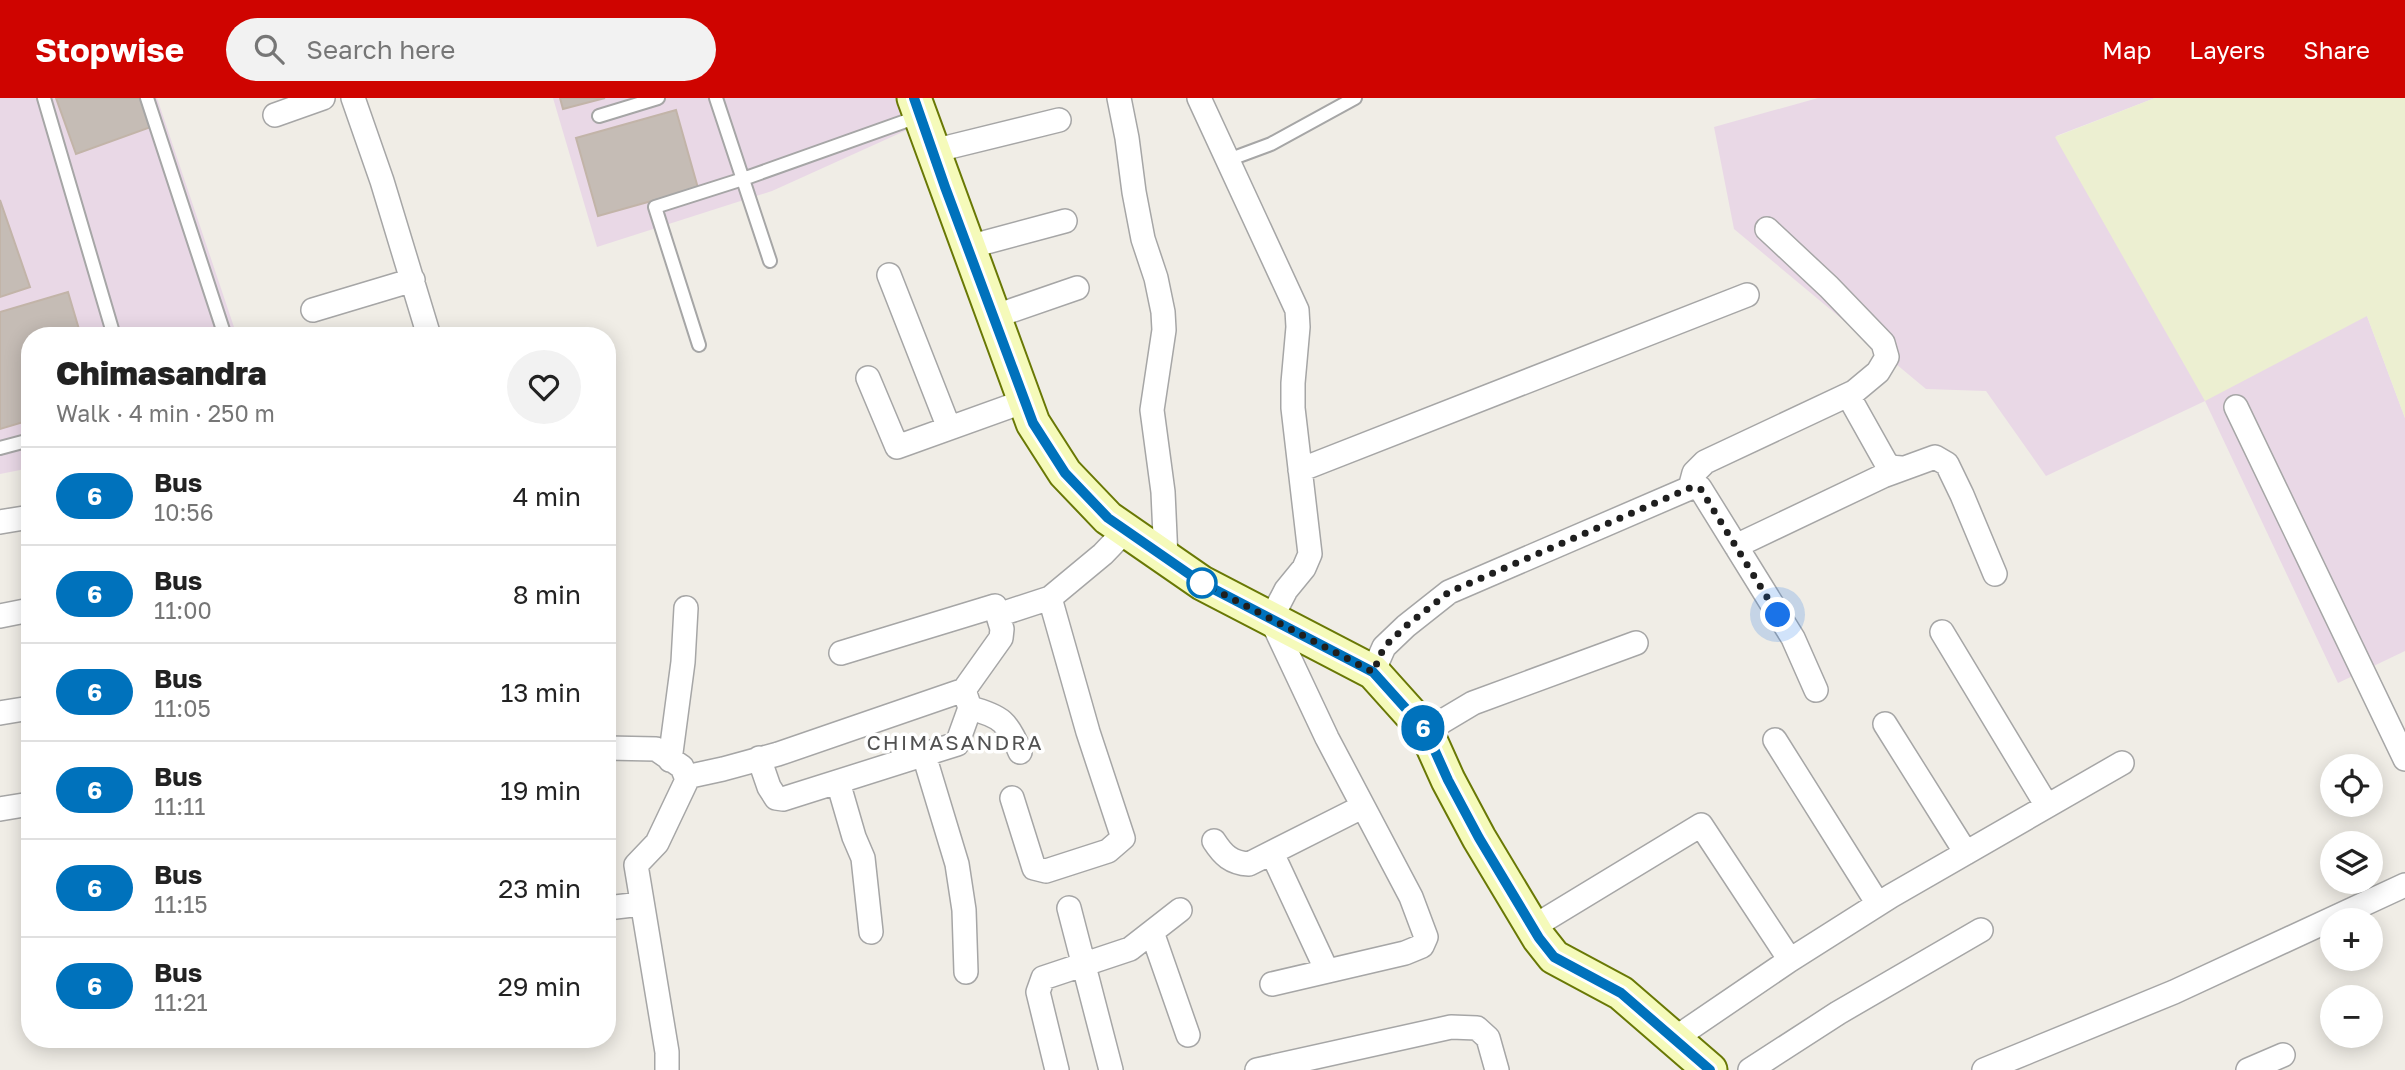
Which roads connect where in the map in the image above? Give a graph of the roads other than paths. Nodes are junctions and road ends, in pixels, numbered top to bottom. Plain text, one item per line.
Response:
1 (44, 98) edge
2 (147, 98) edge
3 (323, 98) edge
4 (353, 98) edge
5 (658, 98) edge
6 (716, 98) edge
7 (1119, 98) edge
8 (1199, 98) edge
9 (1355, 98) edge
10 (917, 107) edge
11 (275, 115) dead end
12 (599, 116) dead end
13 (1059, 120) dead end
14 (933, 152) junction
15 (1228, 160) junction
16 (743, 179) junction
17 (1065, 221) dead end
18 (1767, 229) dead end
19 (968, 247) junction
20 (770, 261) dead end
21 (889, 275) dead end
22 (413, 280) junction
23 (1077, 288) dead end
24 (1747, 295) dead end
25 (313, 310) dead end
26 (993, 317) junction
27 (111, 327) edge
28 (222, 327) edge
29 (426, 327) edge
30 (699, 345) dead end
31 (868, 377) dead end
32 (1848, 395) junction
33 (1025, 401) junction
34 (2235, 407) dead end
35 (949, 428) junction
36 (21, 442) edge
37 (0, 448) edge
38 (1901, 468) junction
39 (1300, 470) junction
40 (1690, 488) junction
41 (21, 518) edge
42 (0, 522) edge
43 (1126, 530) junction
44 (1736, 546) junction
45 (1166, 558) junction
46 (1995, 574) dead end
47 (1051, 598) junction
48 (686, 608) dead end
49 (21, 612) edge
50 (998, 615) junction
51 (0, 616) edge
52 (1271, 619) junction
53 (1942, 632) dead end
54 (1636, 643) dead end
55 (841, 653) dead end
56 (1373, 672) junction
57 (1816, 690) dead end
58 (967, 699) junction
59 (21, 710) edge
60 (0, 713) edge
61 (1885, 724) dead end
62 (1426, 731) junction
63 (1775, 740) dead end
64 (616, 748) edge
65 (1020, 752) dead end
66 (925, 755) junction
67 (759, 758) junction
68 (2405, 759) edge
69 (670, 760) junction
70 (2122, 763) dead end
71 (687, 777) junction
72 (838, 782) junction
73 (1012, 797) dead end
74 (21, 805) edge
75 (2047, 806) junction
76 (1362, 807) junction
77 (0, 808) edge
78 (1214, 841) dead end
79 (1272, 853) junction
80 (1966, 853) junction
81 (2405, 886) edge
82 (641, 904) junction
83 (1878, 904) junction
84 (616, 907) edge
85 (1069, 908) dead end
86 (1180, 910) dead end
87 (1533, 927) junction
88 (1981, 930) dead end
89 (871, 932) dead end
90 (1152, 932) junction
91 (1790, 960) junction
92 (1084, 964) junction
93 (1326, 971) junction
94 (966, 972) dead end
95 (1272, 984) dead end
96 (1188, 1035) dead end
97 (1674, 1039) junction
98 (2283, 1055) dead end
99 (667, 1070) edge
100 (1056, 1070) edge
101 (1111, 1070) edge
102 (1257, 1070) edge
103 (1497, 1070) edge
104 (1710, 1070) edge
105 (1750, 1070) edge
106 (1984, 1070) edge
107 (2248, 1070) edge

1 - 27 lane
2 - 28 lane
3 - 11 street
4 - 22 street
5 - 12 lane
6 - 16 lane
7 - 45 street
8 - 15 street
9 - 15 lane
10 - 14 street
10 - 16 lane
13 - 14 street
14 - 19 street
15 - 39 street
16 - 20 lane
16 - 30 lane
17 - 19 street
18 - 32 street
19 - 26 street
21 - 35 street
22 - 25 street
22 - 29 street
23 - 26 street
24 - 39 street
26 - 33 street
31 - 35 street
32 - 38 street
32 - 40 street
33 - 35 street
33 - 43 street
34 - 68 street
36 - 37 lane
38 - 44 street
38 - 46 street
39 - 52 street
40 - 44 street
40 - 56 street
41 - 42 street
43 - 45 street
43 - 47 street
44 - 57 street
45 - 52 street
47 - 50 street
47 - 73 street
48 - 69 street
49 - 51 street
50 - 55 street
50 - 58 street
52 - 56 street
52 - 76 street
53 - 75 street
54 - 62 street
56 - 62 street
58 - 65 street
58 - 66 street
58 - 67 street
59 - 60 street
61 - 80 street
62 - 87 street
63 - 83 street
64 - 69 street
66 - 72 street
66 - 94 street
67 - 71 street
67 - 72 street
69 - 71 street
70 - 75 street
71 - 82 street
72 - 89 street
74 - 77 street
75 - 80 street
76 - 79 street
76 - 93 street
78 - 79 street
79 - 93 street
80 - 83 street
81 - 106 street
82 - 84 street
82 - 99 street
83 - 91 street
85 - 92 street
86 - 90 street
87 - 91 street
87 - 97 street
88 - 105 street
90 - 92 street
90 - 96 street
91 - 97 street
92 - 100 street
92 - 101 street
93 - 95 street
97 - 104 street
98 - 107 street
102 - 103 street

